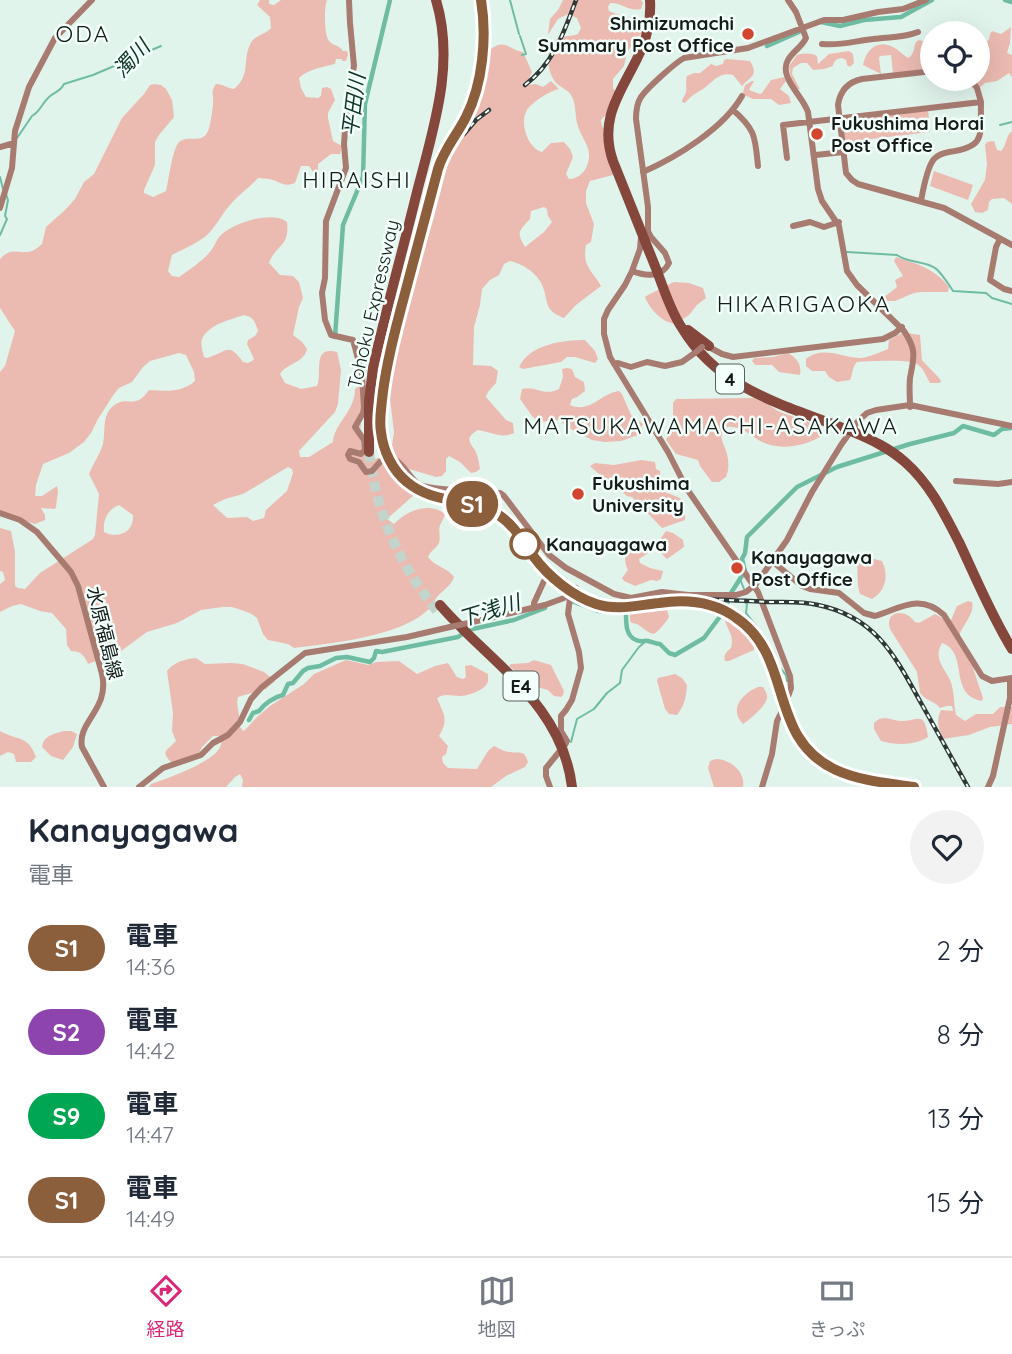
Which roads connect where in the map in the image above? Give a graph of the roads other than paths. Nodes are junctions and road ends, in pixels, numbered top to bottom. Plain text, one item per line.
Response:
1 (92, 0) edge
2 (349, 0) edge
3 (437, 0) edge
4 (651, 0) edge
5 (790, 0) edge
6 (926, 0) edge
7 (804, 28) junction
8 (918, 32) dead end
9 (822, 44) dead end
10 (920, 72) edge
11 (978, 91) edge
12 (742, 96) dead end
13 (981, 102) junction
14 (733, 110) junction
15 (839, 118) junction
16 (811, 122) junction
17 (14, 145) junction
18 (0, 147) edge
19 (843, 152) junction
20 (816, 155) junction
21 (787, 158) dead end
22 (758, 166) dead end
23 (643, 172) junction
24 (921, 201) junction
25 (0, 208) edge
26 (838, 222) junction
27 (793, 226) dead end
28 (641, 230) junction
29 (1000, 239) junction
30 (1012, 245) edge
31 (653, 248) junction
32 (640, 249) junction
33 (632, 271) junction
34 (1012, 290) edge
35 (672, 307) junction
36 (901, 327) junction
37 (698, 349) junction
38 (614, 365) junction
39 (911, 406) junction
40 (1012, 426) edge
41 (852, 430) junction
42 (372, 452) tunnel mouth
43 (957, 481) dead end
44 (1012, 482) edge
45 (0, 513) edge
46 (772, 561) junction
47 (583, 577) junction
48 (544, 581) dead end
49 (754, 587) junction
50 (569, 599) dead end
51 (438, 608) tunnel mouth
52 (534, 608) junction
53 (1012, 648) edge
54 (1011, 678) edge
55 (565, 745) dead end
56 (559, 752) dead end
57 (104, 787) edge
58 (139, 787) edge
59 (550, 787) edge
60 (570, 787) edge
61 (762, 787) edge
62 (988, 787) edge

1 - 17 street
2 - 47 street
3 - 42 highway, Tohoku Expressway
4 - 28 highway, 4
5 - 7 street
6 - 7 street
7 - 16 street
7 - 23 street
8 - 9 street
10 - 15 street
11 - 13 street
12 - 14 street
13 - 15 street
13 - 24 street
14 - 22 street
14 - 23 street
15 - 16 street
15 - 19 street
16 - 20 street
16 - 21 street
16 - 26 street
17 - 18 street
17 - 25 street
19 - 20 street
19 - 24 street
20 - 26 street
23 - 31 street
24 - 29 street
26 - 27 street
26 - 36 street
28 - 31 highway, 4
28 - 32 street
29 - 30 street
29 - 34 street
31 - 32 highway
31 - 33 street
31 - 35 highway, 4
32 - 33 street
33 - 38 street
35 - 37 highway
35 - 37 highway
35 - 41 highway, 4
36 - 37 street
36 - 39 street
37 - 38 street
38 - 49 street
39 - 40 street
39 - 41 street
41 - 46 street
41 - 53 highway, 4
43 - 44 street
45 - 57 street, 水原福島線
46 - 49 street
46 - 54 street
47 - 49 street
47 - 52 street, bridge
48 - 52 street
49 - 61 street
50 - 55 street
51 - 60 highway, E4
52 - 58 street, bridge
54 - 62 street
56 - 59 street

